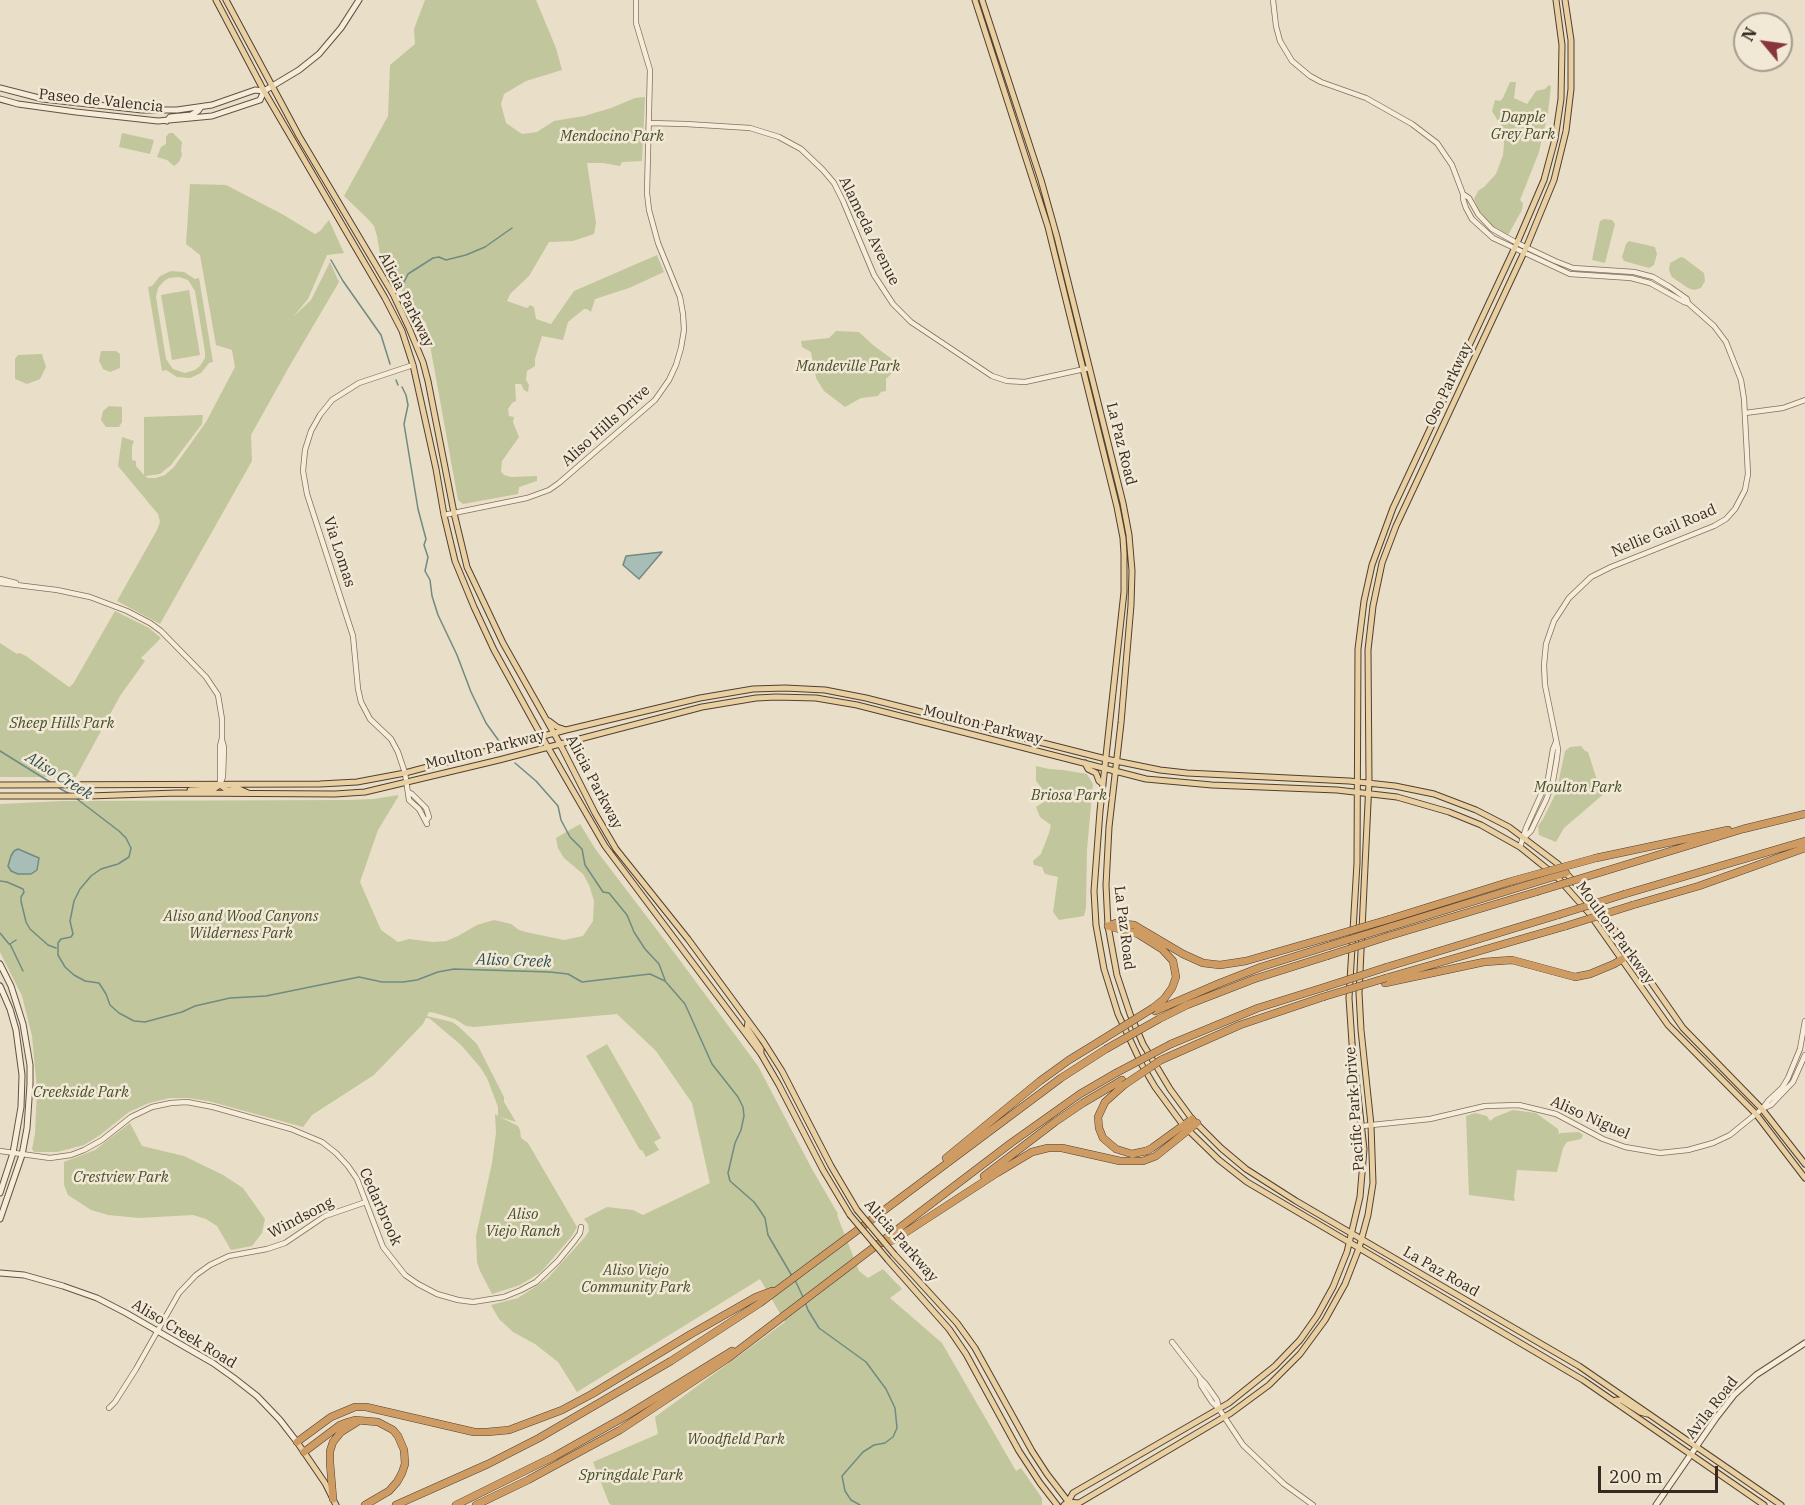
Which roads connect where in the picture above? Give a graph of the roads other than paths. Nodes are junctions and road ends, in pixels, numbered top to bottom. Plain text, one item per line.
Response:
1 (216, 0) edge
2 (226, 0) edge
3 (359, 0) edge
4 (636, 0) edge
5 (975, 0) edge
6 (982, 0) edge
7 (1273, 0) edge
8 (1556, 0) edge
9 (1565, 0) edge
10 (273, 87) junction
11 (0, 88) edge
12 (264, 91) junction
13 (0, 99) edge
14 (201, 107) junction
15 (167, 121) junction
16 (649, 123) junction
17 (319, 169) junction
18 (312, 174) junction
19 (1515, 246) junction
20 (1525, 250) junction
21 (414, 339) junction
22 (413, 365) junction
23 (1085, 369) junction
24 (427, 376) junction
25 (1805, 400) edge
26 (1745, 413) junction
27 (454, 513) junction
28 (444, 515) junction
29 (0, 579) edge
30 (0, 584) edge
31 (21, 585) junction
32 (545, 718) junction
33 (566, 730) junction
34 (554, 734) junction
35 (542, 737) junction
36 (560, 744) junction
37 (548, 747) junction
38 (1106, 759) junction
39 (1117, 761) junction
40 (1085, 763) junction
41 (1105, 769) junction
42 (1116, 772) junction
43 (405, 773) junction
44 (1358, 781) junction
45 (406, 782) junction
46 (1369, 782) junction
47 (1103, 784) junction
48 (0, 785) edge
49 (220, 785) junction
50 (1358, 792) junction
51 (177, 793) junction
52 (1369, 793) junction
53 (250, 794) junction
54 (0, 796) edge
55 (1805, 814) edge
56 (426, 822) dead end
57 (1743, 829) junction
58 (1524, 838) junction
59 (1805, 841) edge
60 (1520, 847) junction
61 (1805, 848) edge
62 (1566, 873) junction
63 (1556, 876) junction
64 (668, 915) junction
65 (662, 920) junction
66 (1390, 923) junction
67 (1096, 925) junction
68 (1108, 926) junction
69 (1627, 948) junction
70 (1621, 960) junction
71 (0, 964) edge
72 (1386, 981) junction
73 (0, 986) edge
74 (713, 989) junction
75 (1154, 1010) junction
76 (749, 1021) junction
77 (1805, 1022) edge
78 (761, 1054) junction
79 (1805, 1055) edge
80 (1123, 1083) junction
81 (1762, 1109) junction
82 (1756, 1114) junction
83 (1195, 1121) junction
84 (1371, 1125) junction
85 (1362, 1126) junction
86 (1186, 1127) junction
87 (0, 1151) edge
88 (13, 1153) junction
89 (22, 1155) junction
90 (1805, 1164) edge
91 (1805, 1178) edge
92 (0, 1193) edge
93 (366, 1202) junction
94 (949, 1204) junction
95 (890, 1207) junction
96 (0, 1219) edge
97 (581, 1227) dead end
98 (1351, 1233) junction
99 (1362, 1239) junction
100 (1349, 1243) junction
101 (880, 1244) junction
102 (1359, 1248) junction
103 (0, 1273) edge
104 (758, 1300) junction
105 (1317, 1316) junction
106 (774, 1323) junction
107 (157, 1331) junction
108 (1172, 1342) dead end
109 (1805, 1343) edge
110 (1300, 1354) junction
111 (1612, 1399) junction
112 (109, 1408) dead end
113 (1219, 1409) junction
114 (1649, 1414) junction
115 (1224, 1417) junction
116 (362, 1420) junction
117 (297, 1442) junction
118 (1697, 1446) junction
119 (304, 1452) junction
120 (1691, 1454) junction
121 (334, 1502) edge
122 (1068, 1504) edge
123 (365, 1505) edge
124 (396, 1505) edge
125 (456, 1505) edge
126 (476, 1505) edge
127 (1057, 1505) edge
128 (1313, 1505) edge
129 (1656, 1505) edge
130 (1764, 1505) edge
131 (1781, 1505) edge

1 - 12 main road, Alicia Parkway
2 - 10 main road, Alicia Parkway
3 - 10 main road, Paseo de Valencia
4 - 16 street, Aliso Hills Drive
5 - 23 main road, La Paz Road
6 - 23 main road, La Paz Road
7 - 19 street, Nellie Gail Road
8 - 19 main road, Oso Parkway
9 - 20 main road, Oso Parkway
10 - 12 main road, Paseo de Valencia
10 - 17 main road, Alicia Parkway
11 - 14 main road, Paseo de Valencia
12 - 14 main road, Paseo de Valencia
12 - 15 main road, Paseo de Valencia
12 - 18 main road, Alicia Parkway
13 - 15 main road, Paseo de Valencia
14 - 15 main road
16 - 23 street, Alameda Avenue
16 - 27 street, Aliso Hills Drive
17 - 18 main road
17 - 21 main road, Alicia Parkway
18 - 22 main road, Alicia Parkway
19 - 20 street, Nellie Gail Road
19 - 44 main road, Oso Parkway
20 - 26 street, Nellie Gail Road
20 - 46 main road, Oso Parkway
21 - 22 main road
21 - 24 main road, Alicia Parkway
22 - 24 main road
22 - 28 main road, Alicia Parkway
22 - 43 street, Via Lomas
23 - 38 main road, La Paz Road
23 - 39 main road, La Paz Road
24 - 27 main road, Alicia Parkway
25 - 26 street
26 - 58 street, Nellie Gail Road
27 - 28 street, Aliso Hills Drive
27 - 32 main road, Alicia Parkway
28 - 35 main road, Alicia Parkway
29 - 31 street
30 - 31 street
31 - 49 street
32 - 33 main road
32 - 34 main road, Alicia Parkway
33 - 34 main road, Moulton Parkway
33 - 38 main road, Moulton Parkway
34 - 35 main road, Moulton Parkway
34 - 36 main road, Alicia Parkway
35 - 37 main road, Alicia Parkway
35 - 43 main road, Moulton Parkway
36 - 37 main road, Moulton Parkway
36 - 40 main road, Moulton Parkway
36 - 64 main road, Alicia Parkway
37 - 45 main road, Moulton Parkway
37 - 65 main road, Alicia Parkway
38 - 39 main road, Moulton Parkway
38 - 41 main road, La Paz Road
39 - 42 main road, La Paz Road
39 - 44 main road, Moulton Parkway
40 - 41 main road, Moulton Parkway
40 - 47 main road
41 - 42 main road, Moulton Parkway
41 - 47 main road, La Paz Road
42 - 50 main road, Moulton Parkway
42 - 68 main road, La Paz Road
43 - 45 street, Via Lomas
43 - 49 main road, Moulton Parkway
44 - 46 main road, Moulton Parkway
44 - 50 main road, Pacific Park Drive
45 - 53 main road, Moulton Parkway
45 - 56 street, Via Lomas
46 - 52 main road, Pacific Park Drive
46 - 58 main road, Moulton Parkway
47 - 67 main road, La Paz Road
48 - 49 main road, Moulton Parkway
49 - 51 main road
49 - 53 main road
50 - 52 main road, Moulton Parkway
50 - 85 main road, Pacific Park Drive
51 - 53 main road, Moulton Parkway
51 - 54 main road, Moulton Parkway
52 - 60 main road, Moulton Parkway
52 - 84 main road, Pacific Park Drive
55 - 57 highway
57 - 66 highway, bridge
57 - 95 highway, bridge
58 - 60 street, Nellie Gail Road
58 - 62 main road, Moulton Parkway
59 - 101 highway, bridge
60 - 63 main road, Moulton Parkway
61 - 72 highway, bridge
62 - 63 highway
62 - 69 main road, Moulton Parkway
63 - 66 highway
63 - 70 main road, Moulton Parkway
64 - 65 main road
64 - 76 main road, Alicia Parkway
65 - 74 main road, Alicia Parkway
66 - 68 highway, bridge
66 - 75 highway, bridge
67 - 68 main road
67 - 86 main road, La Paz Road
68 - 75 highway
68 - 83 main road, La Paz Road
69 - 70 highway
69 - 81 main road, Moulton Parkway
70 - 72 highway
70 - 82 main road, Moulton Parkway
71 - 89 main road
72 - 80 highway, bridge
73 - 88 main road
74 - 76 main road
74 - 78 main road, Alicia Parkway
75 - 95 highway, bridge
76 - 78 main road
76 - 122 main road, Alicia Parkway, bridge
77 - 81 street, Aliso Niguel
78 - 127 main road, Alicia Parkway, bridge
79 - 81 street, Aliso Niguel
80 - 86 highway
80 - 94 highway
81 - 82 street, Aliso Niguel
81 - 90 main road, Moulton Parkway
82 - 84 street, Aliso Niguel
82 - 91 main road, Moulton Parkway
83 - 86 highway
83 - 98 main road, La Paz Road
84 - 85 street, Aliso Niguel
84 - 99 main road, Pacific Park Drive
85 - 98 main road, Pacific Park Drive
86 - 94 highway
86 - 100 main road, La Paz Road
87 - 88 street, Cedarbrook
88 - 89 street, Cedarbrook
88 - 92 main road
89 - 93 street, Cedarbrook
89 - 96 main road
93 - 97 street, Cedarbrook
93 - 107 street, Windsong
94 - 101 highway
95 - 104 highway
98 - 99 main road, La Paz Road
98 - 100 main road, Pacific Park Drive
99 - 102 main road, Pacific Park Drive
99 - 114 main road, La Paz Road
100 - 102 main road, La Paz Road
100 - 105 main road, Pacific Park Drive
101 - 106 highway
102 - 110 main road, Pacific Park Drive
102 - 111 main road, La Paz Road
103 - 107 main road, Aliso Creek Road
104 - 117 highway
104 - 124 highway
105 - 110 main road
105 - 113 main road, Pacific Park Drive
106 - 125 highway
106 - 126 highway
107 - 112 street, Windsong
107 - 117 main road, Aliso Creek Road
108 - 113 street
109 - 118 main road, Avila Road
110 - 115 main road, Pacific Park Drive
111 - 114 main road
111 - 120 main road, La Paz Road
113 - 115 street
113 - 122 main road, Pacific Park Drive
114 - 118 main road, La Paz Road
115 - 122 main road, Pacific Park Drive
115 - 128 street
116 - 119 highway
116 - 121 highway
116 - 123 highway
117 - 119 main road, Aliso Creek Road
118 - 120 main road, Avila Road
118 - 131 main road, La Paz Road
119 - 121 main road, Aliso Creek Road
120 - 129 main road, Avila Road
120 - 130 main road, La Paz Road

